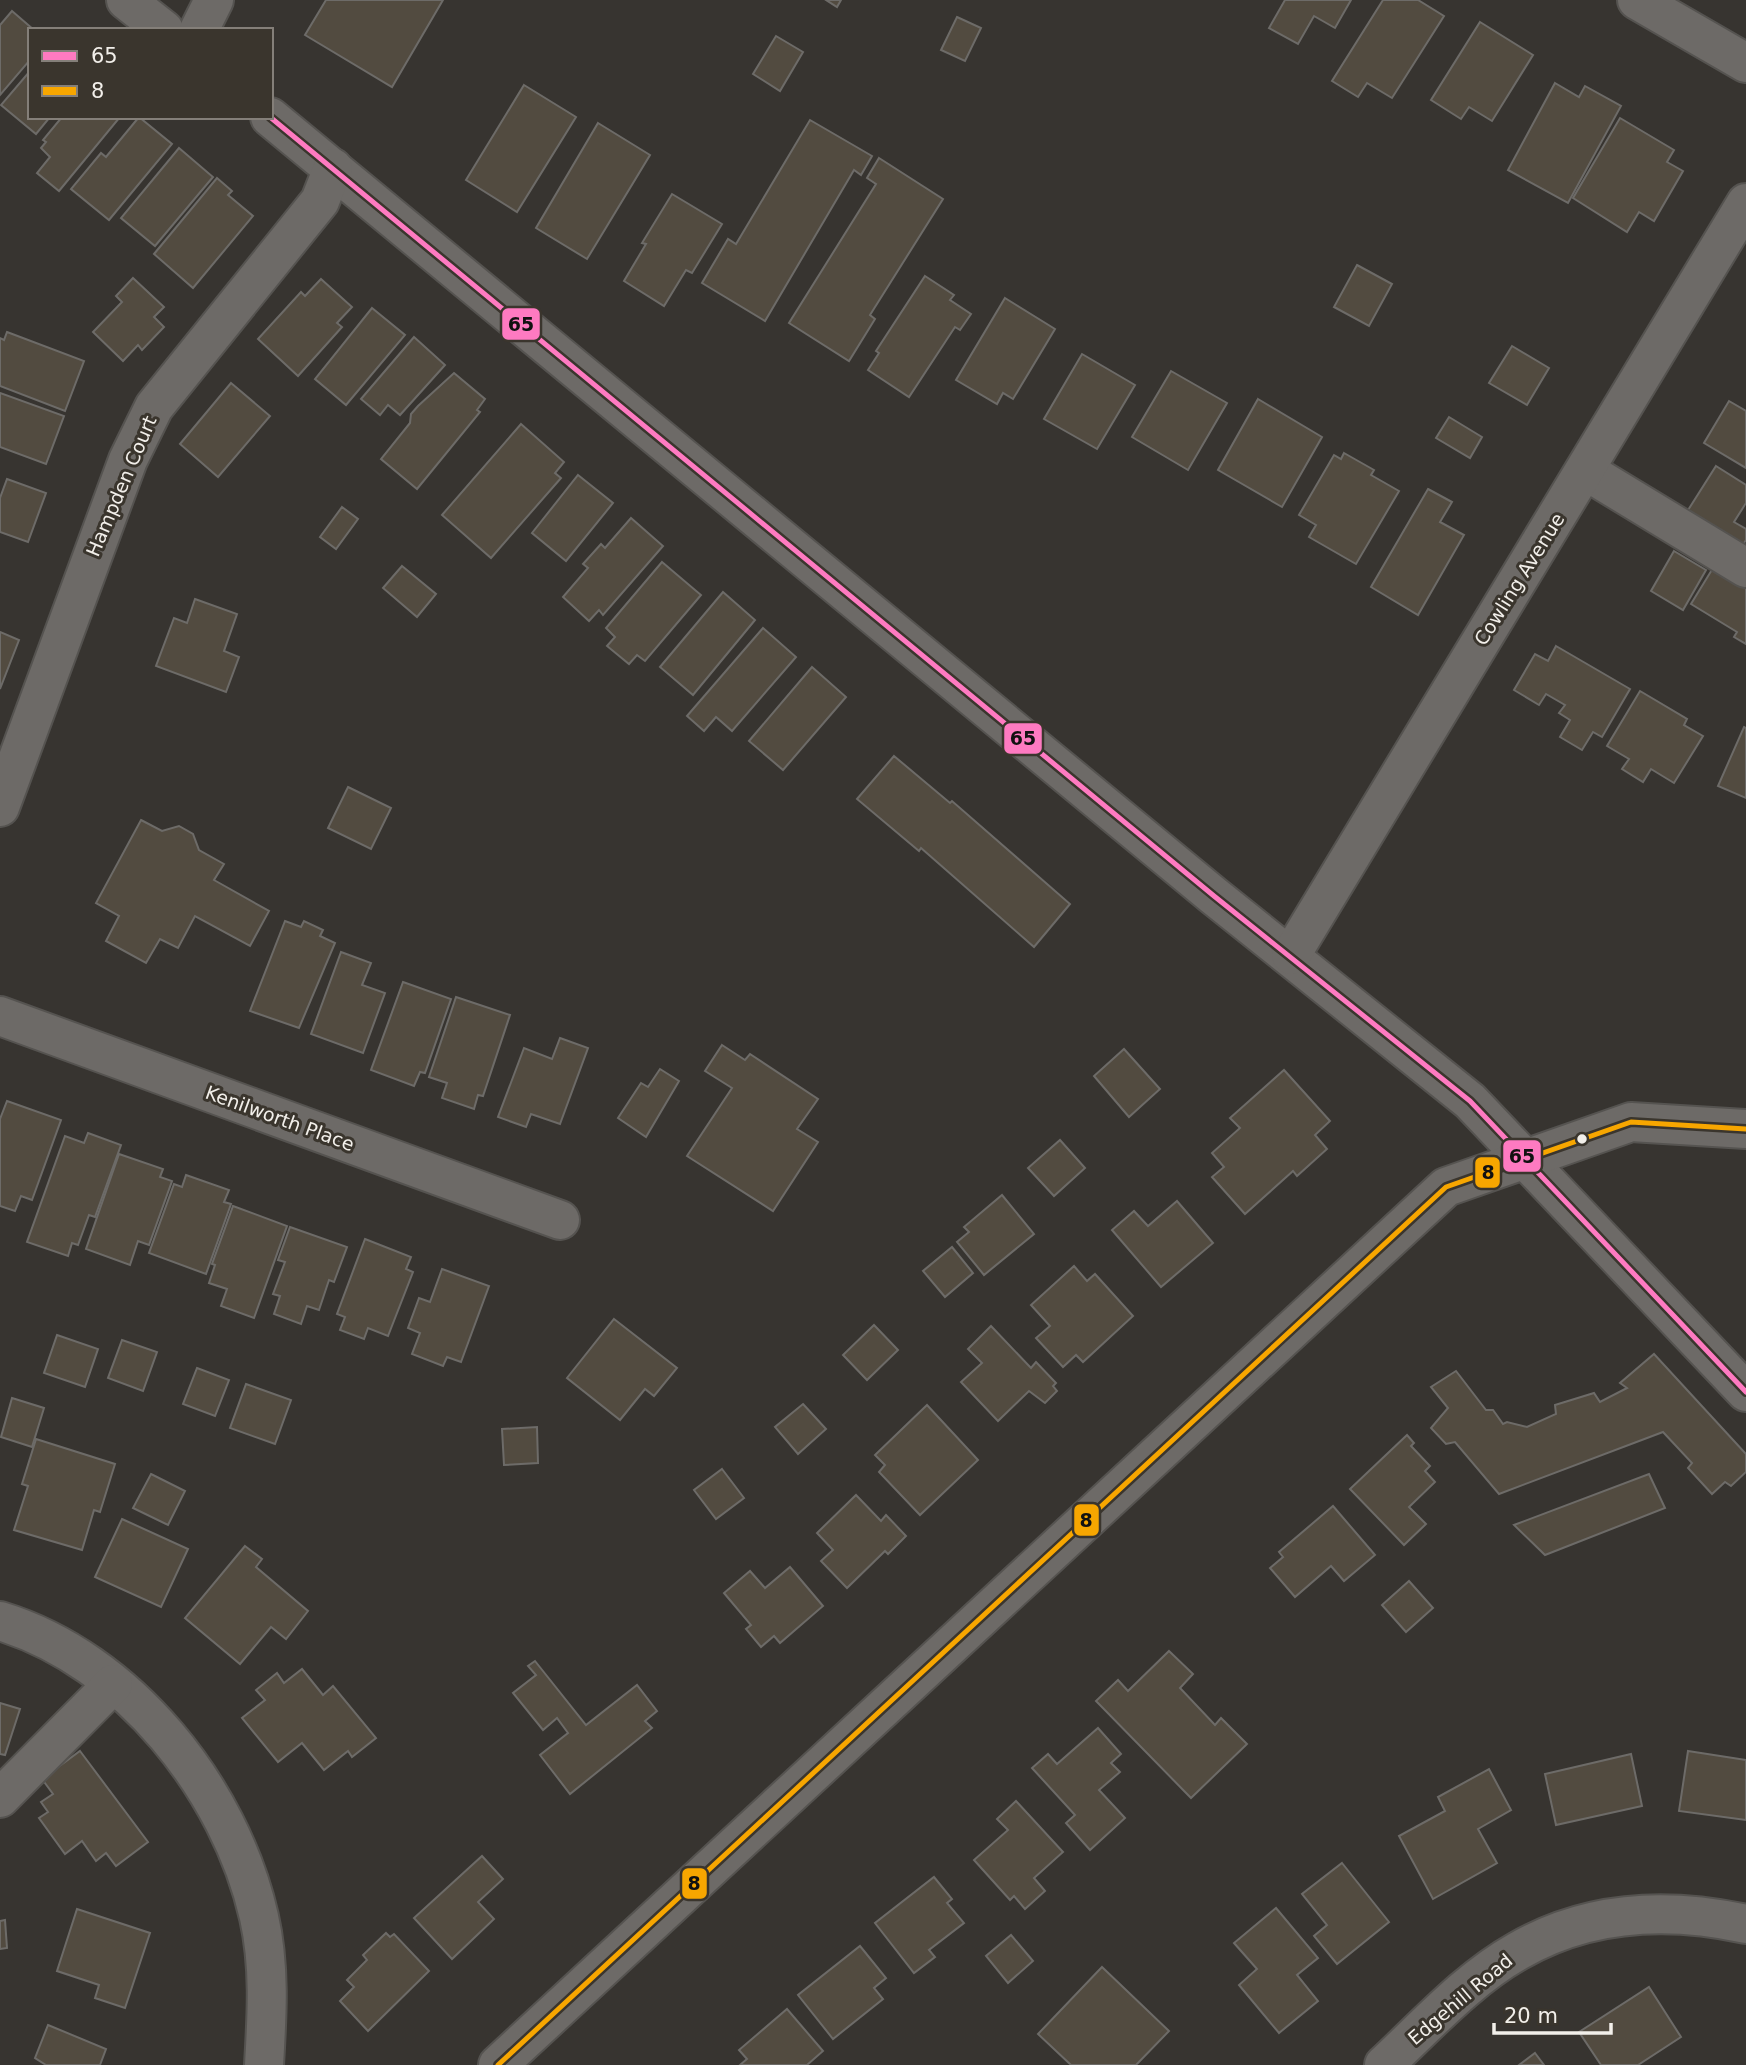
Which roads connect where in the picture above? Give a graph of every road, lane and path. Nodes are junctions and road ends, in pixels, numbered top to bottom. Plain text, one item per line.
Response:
1 (126, 0) edge
2 (214, 0) edge
3 (1637, 0) edge
4 (161, 28) edge
5 (200, 28) edge
6 (1746, 63) edge
7 (272, 119) edge
8 (333, 168) junction
9 (1746, 203) edge
10 (1586, 471) junction
11 (1746, 568) edge
12 (0, 807) edge
13 (1291, 955) junction
14 (0, 1016) edge
15 (1746, 1129) edge
16 (1523, 1157) junction
17 (560, 1220) dead end
18 (1746, 1392) edge
19 (0, 1621) edge
20 (113, 1684) junction
21 (0, 1798) edge
22 (1746, 1924) edge
23 (264, 2065) edge
24 (498, 2065) edge
25 (1384, 2065) edge

1 - 4 street
2 - 5 street
3 - 6 street
7 - 8 street
8 - 12 street, Hampden Court
8 - 13 street
9 - 10 street, Cowling Avenue
10 - 11 street
10 - 13 street, Cowling Avenue
13 - 16 street
14 - 17 street, Kenilworth Place
15 - 16 street
16 - 18 street
16 - 24 street
19 - 20 street
20 - 21 street
20 - 23 street
22 - 25 street, Edgehill Road

